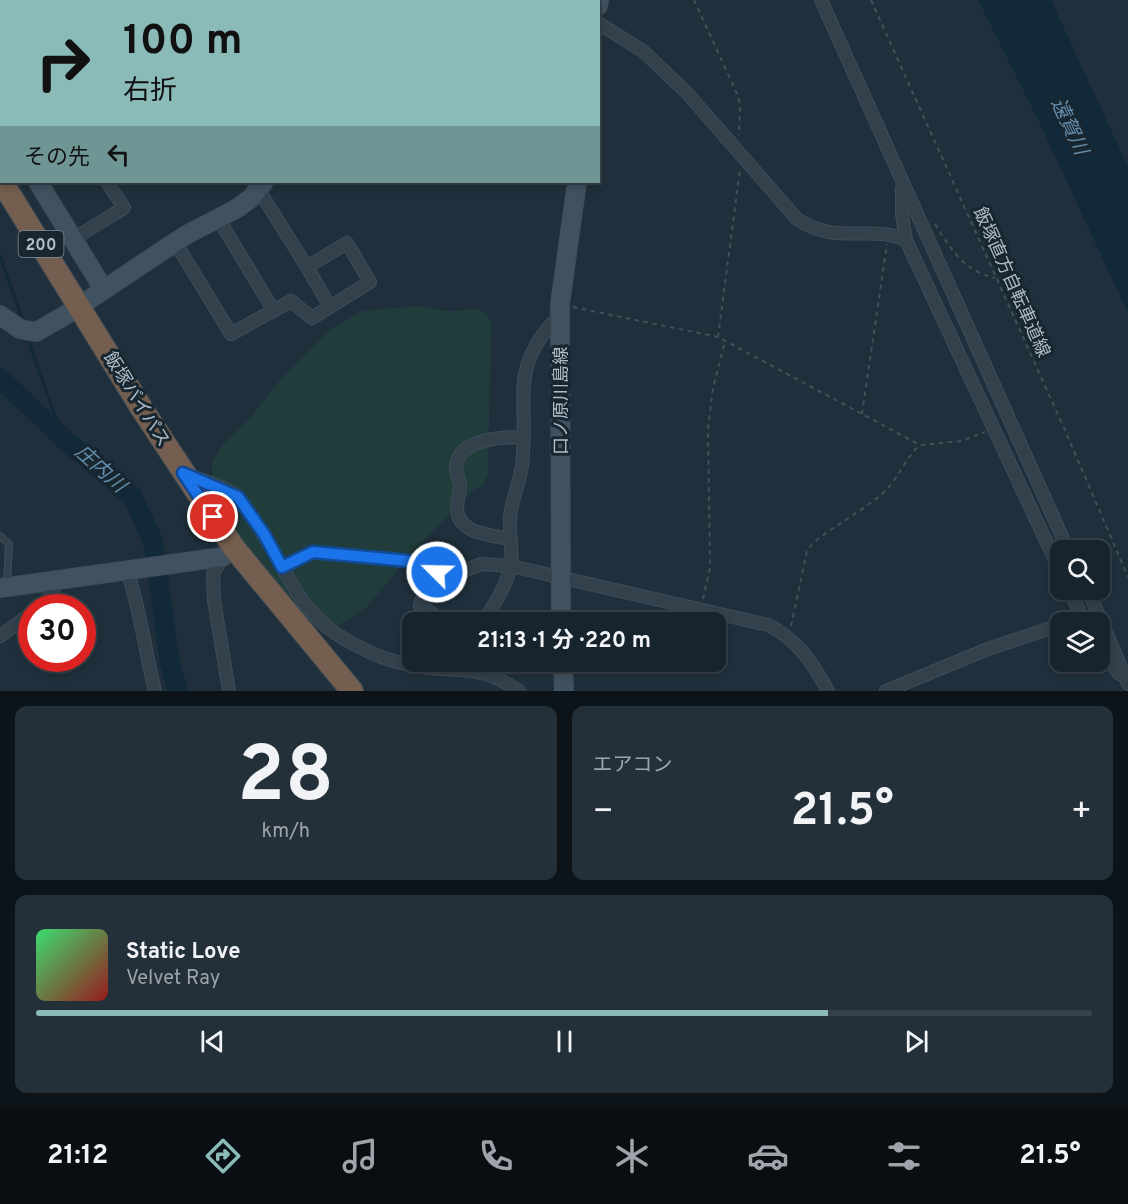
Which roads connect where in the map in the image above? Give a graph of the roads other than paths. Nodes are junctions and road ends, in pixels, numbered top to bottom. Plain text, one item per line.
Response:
1 (821, 0) edge
2 (600, 24) edge
3 (3, 183) edge
4 (39, 183) edge
5 (108, 183) edge
6 (577, 183) edge
7 (902, 184) junction
8 (261, 185) edge
9 (0, 202) edge
10 (218, 218) junction
11 (73, 239) junction
12 (906, 240) junction
13 (175, 242) junction
14 (307, 267) junction
15 (104, 290) junction
16 (330, 307) junction
17 (74, 309) junction
18 (560, 310) junction
19 (274, 311) junction
20 (0, 315) edge
21 (523, 437) junction
22 (183, 473) junction
23 (0, 536) edge
24 (510, 539) junction
25 (1063, 540) edge
26 (1050, 550) edge
27 (228, 553) junction
28 (511, 566) junction
29 (282, 567) junction
30 (129, 569) junction
31 (432, 570) junction
32 (560, 579) junction
33 (56, 580) junction
34 (4, 588) edge
35 (52, 594) edge
36 (1092, 600) edge
37 (430, 612) edge
38 (489, 612) edge
39 (561, 612) edge
40 (18, 623) edge
41 (1050, 628) edge
42 (0, 636) edge
43 (1110, 660) edge
44 (402, 663) edge
45 (489, 672) edge
46 (563, 672) edge
47 (1128, 686) edge
48 (155, 691) edge
49 (229, 691) edge
50 (334, 691) edge
51 (352, 691) edge
52 (519, 691) edge
53 (564, 691) edge
54 (828, 691) edge
55 (886, 691) edge

1 - 7 street
2 - 12 street
3 - 17 highway, 飯塚バイパス / 200
4 - 11 street
5 - 11 street
6 - 18 street, 口ノ原川島線
7 - 12 street
7 - 25 street
8 - 10 street
8 - 14 street
9 - 17 highway, 200
10 - 13 street
10 - 19 street
11 - 15 street
12 - 26 street
13 - 15 street
13 - 19 street
14 - 16 street
14 - 16 street
15 - 17 street
16 - 19 street
17 - 20 street
17 - 22 highway, 飯塚バイパス / 200
17 - 27 highway, 200
18 - 21 street
18 - 32 street, 口ノ原川島線
21 - 24 street
21 - 24 street
22 - 27 highway, 飯塚バイパス / 200
22 - 29 street
23 - 34 lane
24 - 28 street
27 - 30 street
27 - 49 street
27 - 50 highway, 200
27 - 51 highway, 飯塚バイパス / 200
28 - 31 street
28 - 32 street
28 - 38 street
29 - 31 street
29 - 44 street
30 - 33 street
30 - 48 street
31 - 37 street
32 - 39 street, 口ノ原川島線
32 - 54 street
33 - 34 street
33 - 35 street
36 - 47 street
40 - 42 street
41 - 55 street
43 - 47 street
45 - 52 street
46 - 53 street

